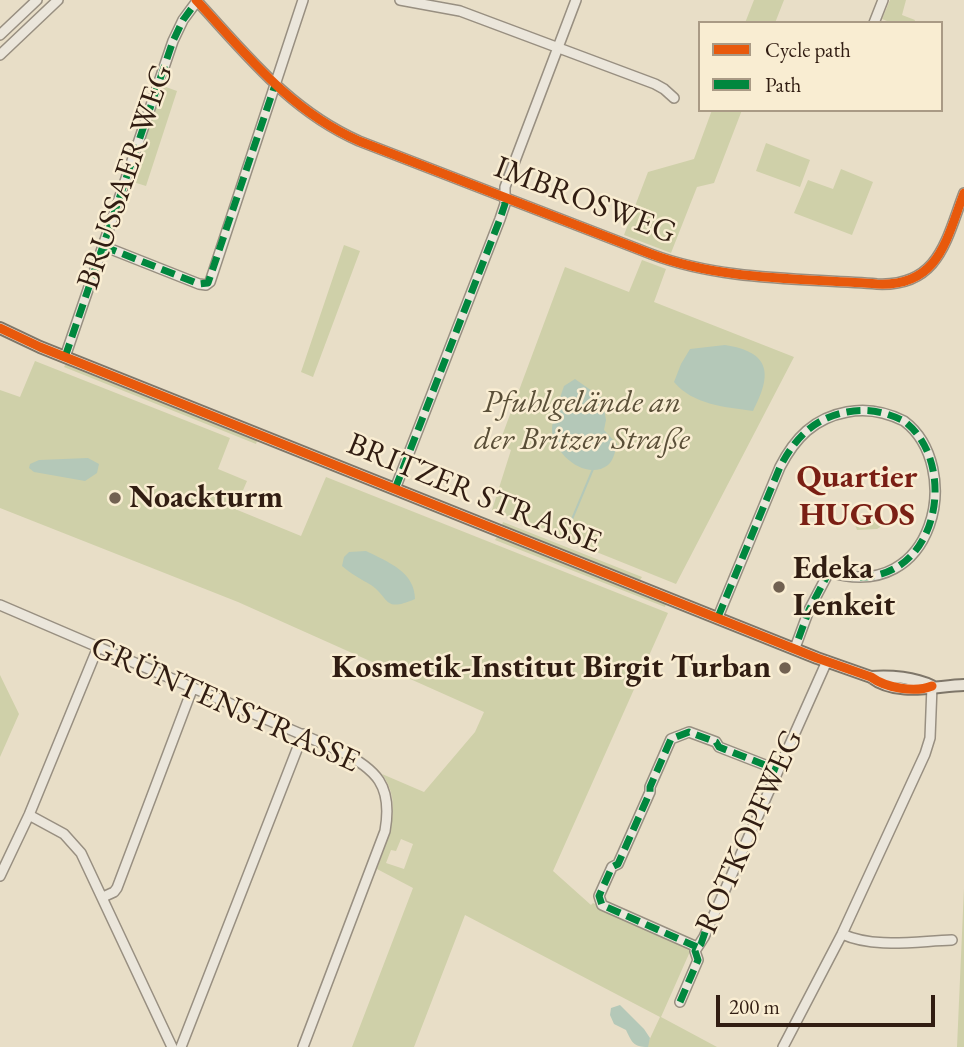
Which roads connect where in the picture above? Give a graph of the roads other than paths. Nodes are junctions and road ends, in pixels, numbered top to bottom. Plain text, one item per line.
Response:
1 (37, 0) edge
2 (58, 0) edge
3 (303, 0) edge
4 (404, 0) edge
5 (576, 0) edge
6 (883, 0) edge
7 (196, 1) edge
8 (875, 21) edge
9 (0, 35) edge
10 (558, 48) junction
11 (0, 55) edge
12 (275, 85) junction
13 (674, 98) dead end
14 (964, 193) edge
15 (504, 197) junction
16 (103, 246) junction
17 (0, 328) edge
18 (65, 357) junction
19 (395, 489) junction
20 (944, 506) dead end
21 (942, 520) dead end
22 (0, 605) edge
23 (718, 617) junction
24 (98, 647) junction
25 (795, 649) junction
26 (827, 661) junction
27 (964, 685) edge
28 (932, 686) junction
29 (193, 687) junction
30 (303, 734) junction
31 (778, 770) junction
32 (29, 815) junction
33 (0, 876) edge
34 (103, 897) junction
35 (842, 934) junction
36 (951, 940) dead end
37 (697, 947) junction
38 (680, 1002) dead end
39 (172, 1047) edge
40 (181, 1047) edge
41 (303, 1047) edge
42 (783, 1047) edge

1 - 9 street
2 - 11 street
3 - 12 street
4 - 10 street
5 - 10 street
6 - 8 street
7 - 12 street, IMBROSWEG
7 - 16 street, BRUSSAER WEG
10 - 13 street
10 - 15 street
12 - 15 street, IMBROSWEG
12 - 16 street
14 - 15 street, IMBROSWEG
15 - 19 street
16 - 18 street, BRUSSAER WEG
17 - 18 main road, BRITZER STRASSE
18 - 19 main road, BRITZER STRASSE
19 - 23 main road, BRITZER STRASSE
20 - 23 street
21 - 25 street
22 - 24 street, GRÜNTENSTRASSE
23 - 25 main road, BRITZER STRASSE
24 - 29 street, GRÜNTENSTRASSE
24 - 32 street
25 - 26 main road, BRITZER STRASSE
26 - 28 main road, BRITZER STRASSE
26 - 31 street, ROTKOPFWEG
27 - 28 main road, BRITZER STRASSE
28 - 35 street
29 - 30 street, GRÜNTENSTRASSE
29 - 34 street
30 - 40 street
30 - 41 street, GRÜNTENSTRASSE
31 - 37 street, ROTKOPFWEG
31 - 37 street
32 - 33 street
32 - 34 street
34 - 39 street
35 - 36 street
35 - 42 street
37 - 38 street, ROTKOPFWEG

